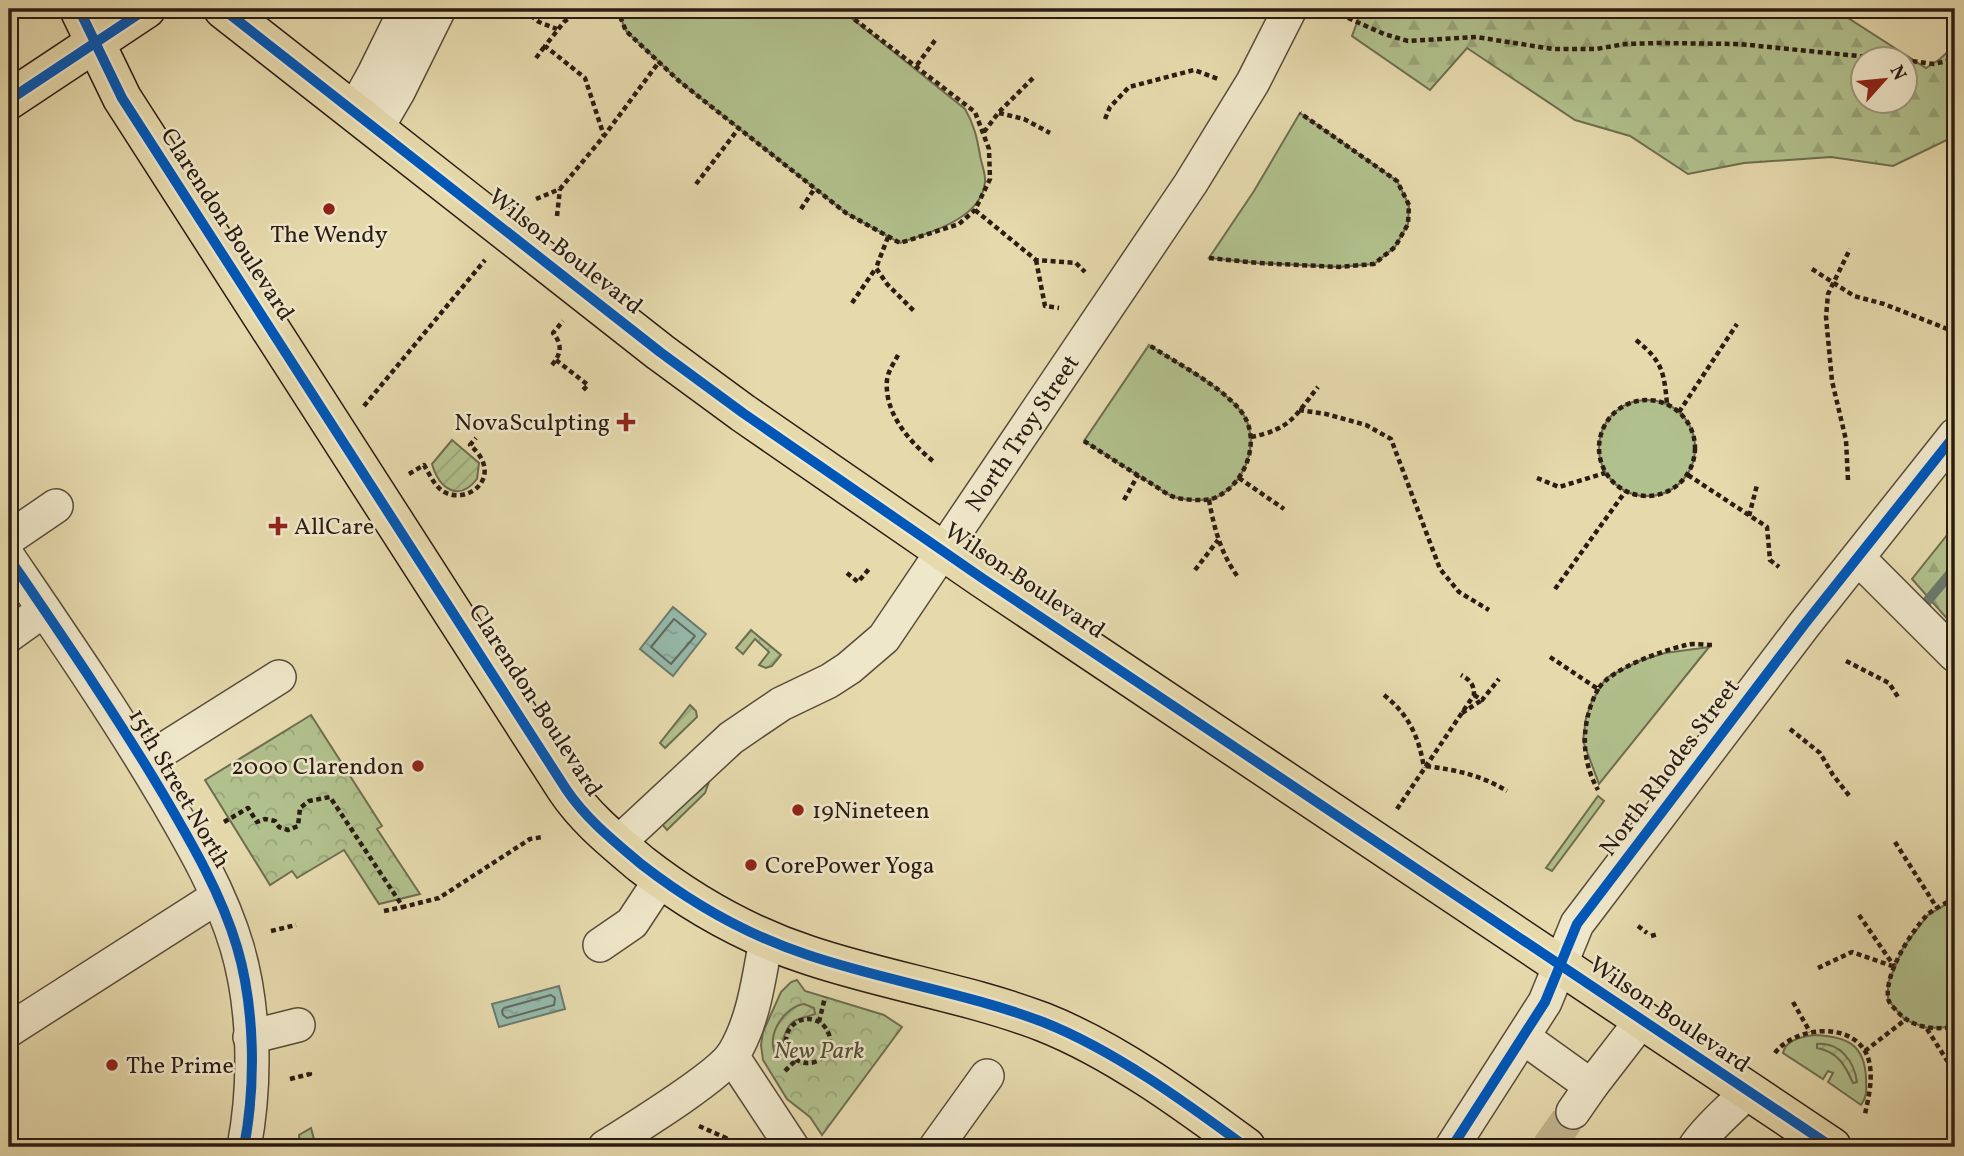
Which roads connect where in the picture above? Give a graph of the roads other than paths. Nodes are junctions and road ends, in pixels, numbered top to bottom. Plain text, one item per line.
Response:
1 (79, 9) edge
2 (146, 9) edge
3 (223, 9) edge
4 (406, 9) edge
5 (439, 9) edge
6 (1290, 9) edge
7 (95, 44) junction
8 (9, 100) edge
9 (365, 119) junction
10 (1955, 435) edge
11 (56, 506) dead end
12 (9, 538) edge
13 (943, 550) junction
14 (9, 558) edge
15 (1858, 558) junction
16 (44, 610) junction
17 (9, 635) edge
18 (1955, 655) edge
19 (279, 677) dead end
20 (144, 762) junction
21 (617, 844) junction
22 (660, 879) junction
23 (217, 897) junction
24 (766, 940) junction
25 (600, 945) dead end
26 (1560, 966) junction
27 (1642, 1020) junction
28 (298, 1025) dead end
29 (9, 1031) edge
30 (250, 1037) junction
31 (1524, 1038) junction
32 (732, 1056) junction
33 (987, 1076) dead end
34 (1748, 1091) junction
35 (614, 1145) edge
36 (1455, 1146) edge
37 (244, 1147) edge
38 (792, 1147) edge
39 (936, 1147) edge
40 (1246, 1147) edge
41 (1695, 1147) edge
42 (1832, 1147) edge

1 - 7 main road, Clarendon Boulevard
2 - 7 main road
3 - 9 main road, Wilson Boulevard
4 - 9 street
5 - 9 street
6 - 13 street, North Troy Street
7 - 8 main road
7 - 21 main road, Clarendon Boulevard
9 - 13 main road, Wilson Boulevard
10 - 15 street, North Rhodes Street
11 - 12 street
13 - 21 street, North Troy Street
13 - 26 main road, Wilson Boulevard
14 - 16 street, 15th Street North
15 - 18 street
15 - 26 street, North Rhodes Street
16 - 17 street
16 - 20 street, 15th Street North
19 - 20 street
20 - 23 street, 15th Street North
21 - 22 main road, Clarendon Boulevard
22 - 24 main road, Clarendon Boulevard
22 - 25 street
23 - 29 street
23 - 30 street, 15th Street North
24 - 32 street
24 - 40 main road, Clarendon Boulevard
26 - 27 main road, Wilson Boulevard
26 - 31 street, North Rhodes Street
27 - 31 street
27 - 34 main road, Wilson Boulevard
28 - 30 street
30 - 37 street, 15th Street North
31 - 36 street, North Rhodes Street
32 - 35 street
32 - 38 street
33 - 39 street
34 - 41 street
34 - 42 main road, Wilson Boulevard

